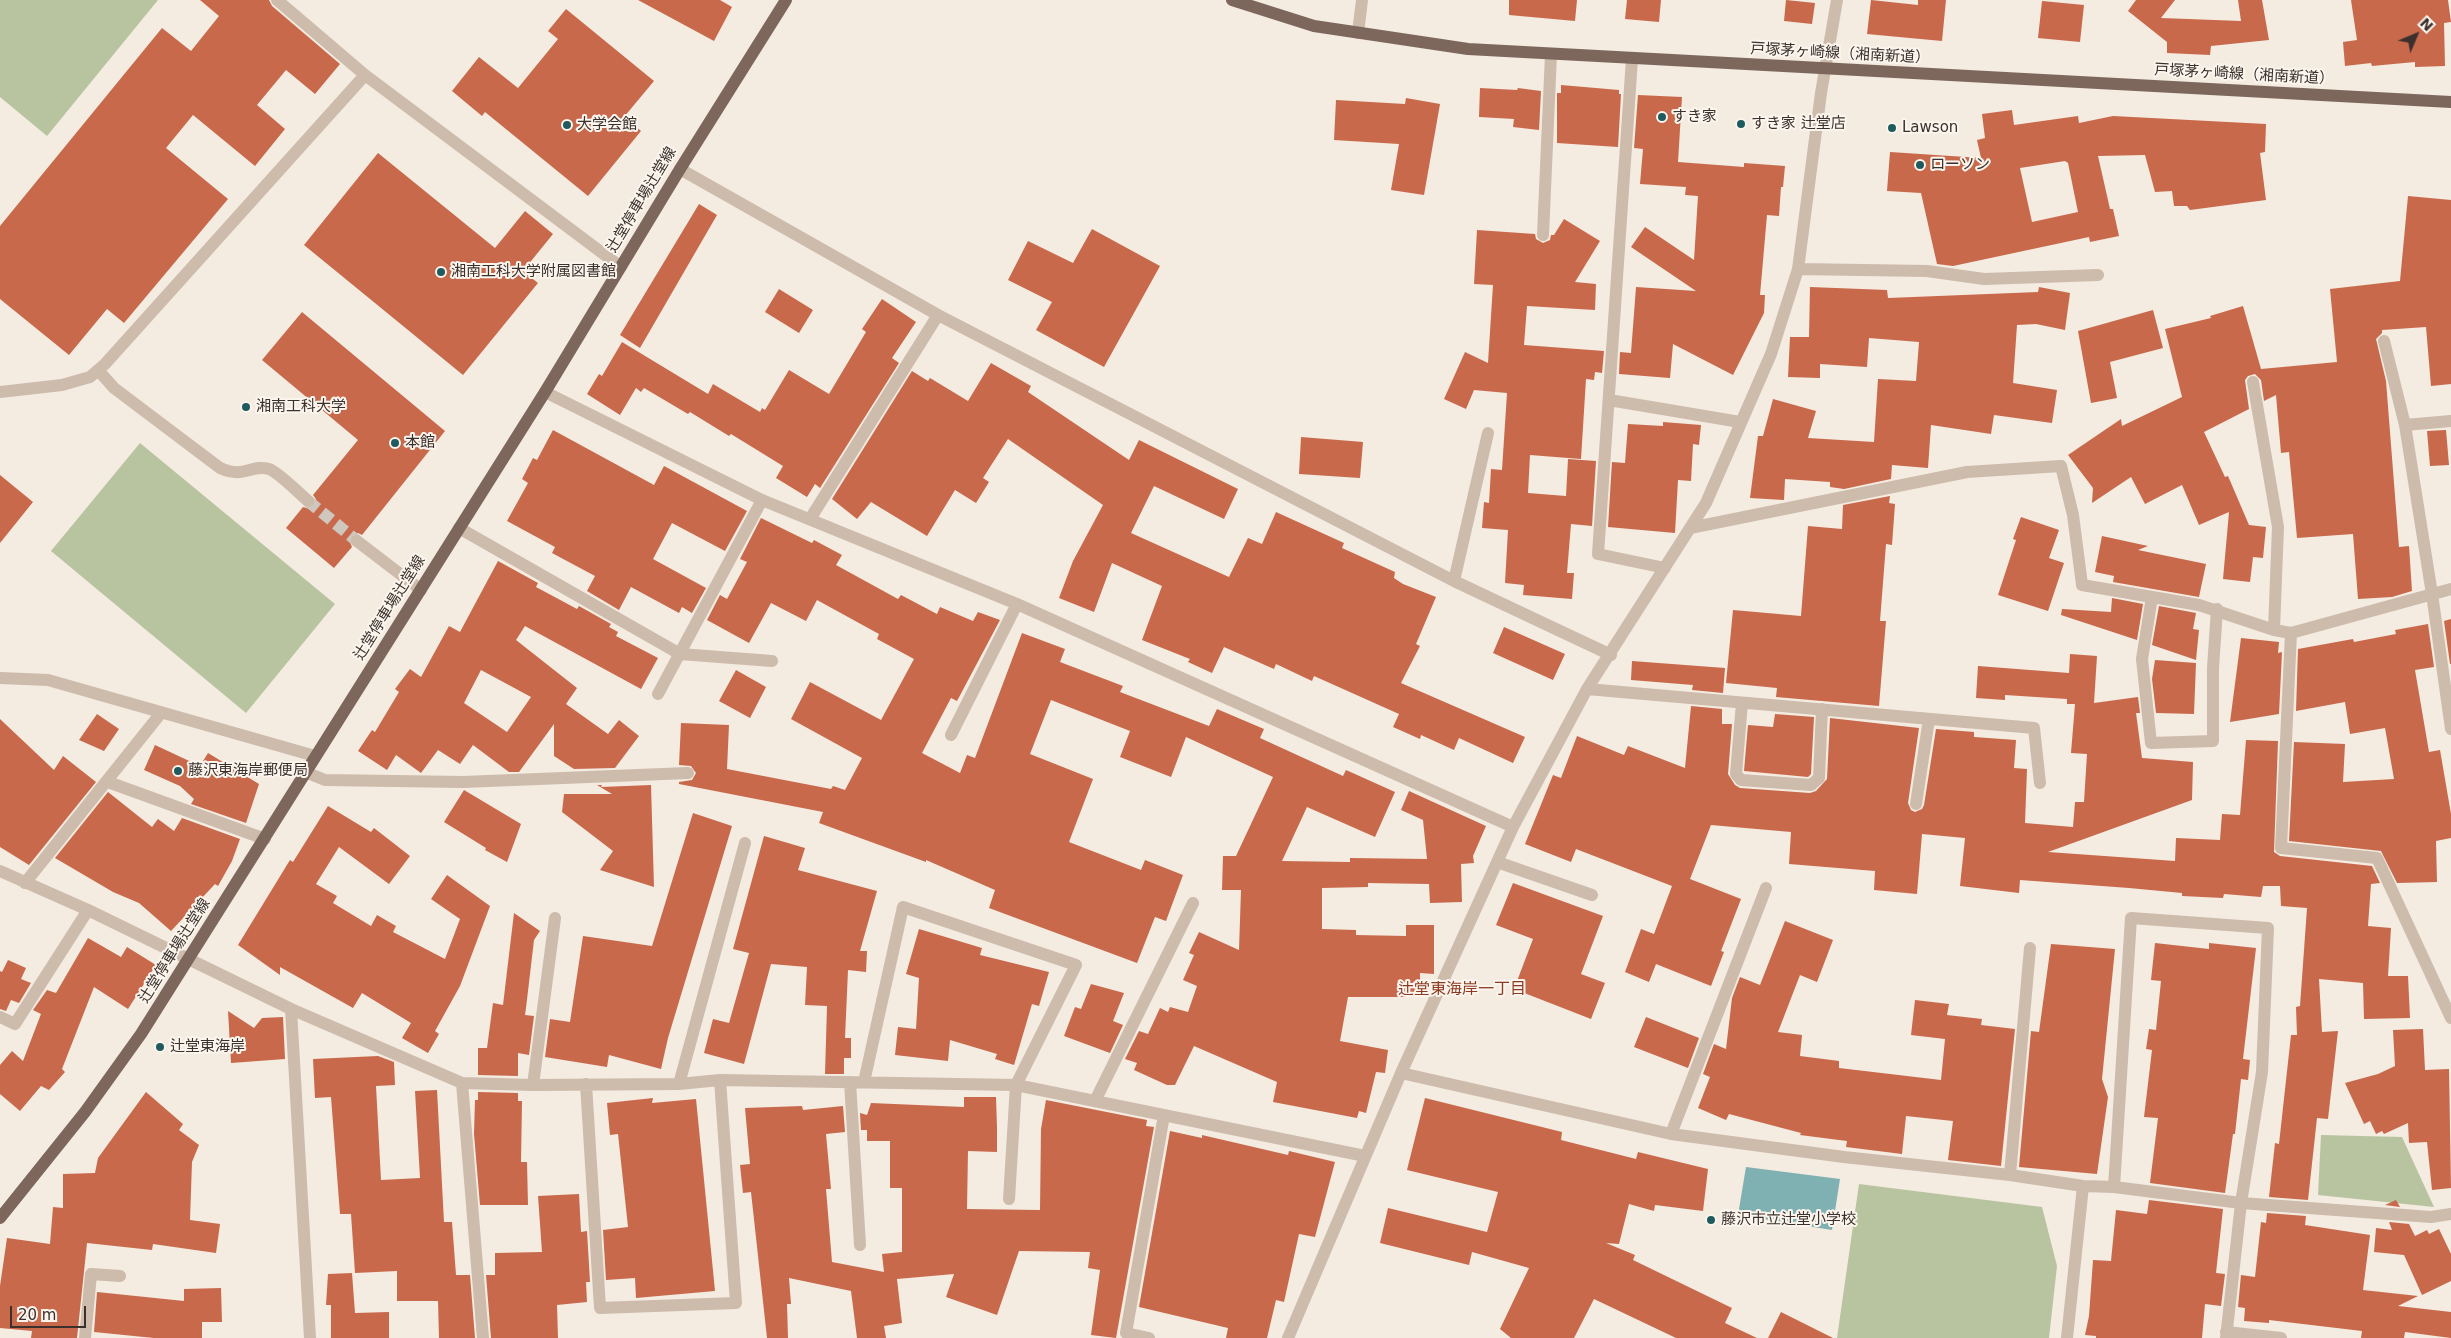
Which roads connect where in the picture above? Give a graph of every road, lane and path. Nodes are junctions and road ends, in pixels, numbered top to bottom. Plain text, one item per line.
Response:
1 (277, 0) edge
2 (786, 0) edge
3 (1232, 0) edge
4 (1362, 0) edge
5 (1837, 0) edge
6 (1358, 33) junction
7 (1551, 54) junction
8 (1632, 59) junction
9 (1825, 69) junction
10 (365, 76) junction
11 (2451, 102) edge
12 (680, 169) junction
13 (1543, 235) dead end
14 (621, 267) junction
15 (1798, 270) junction
16 (2098, 274) dead end
17 (938, 315) junction
18 (2384, 341) dead end
19 (98, 370) junction
20 (2253, 382) dead end
21 (0, 392) edge
22 (545, 392) junction
23 (1609, 400) junction
24 (2451, 421) edge
25 (1740, 422) junction
26 (2405, 425) junction
27 (1488, 433) dead end
28 (762, 500) junction
29 (308, 501) tunnel mouth
30 (810, 519) junction
31 (459, 528) junction
32 (1690, 528) junction
33 (357, 541) tunnel mouth
34 (1665, 568) junction
35 (1454, 582) junction
36 (2451, 589) edge
37 (421, 590) junction
38 (2432, 594) junction
39 (2152, 597) junction
40 (1017, 604) junction
41 (2217, 609) junction
42 (2274, 630) junction
43 (2291, 633) junction
44 (680, 654) junction
45 (1611, 654) junction
46 (772, 661) dead end
47 (0, 678) edge
48 (1586, 689) junction
49 (658, 694) dead end
50 (1742, 703) junction
51 (1822, 710) junction
52 (161, 713) junction
53 (1929, 719) junction
54 (2451, 724) edge
55 (2451, 729) edge
56 (951, 735) dead end
57 (315, 756) junction
58 (306, 772) junction
59 (688, 773) dead end
60 (108, 782) junction
61 (2040, 783) dead end
62 (1916, 804) dead end
63 (1513, 827) junction
64 (265, 839) junction
65 (745, 843) dead end
66 (1497, 862) junction
67 (0, 871) edge
68 (25, 883) junction
69 (1766, 888) dead end
70 (1592, 895) dead end
71 (1193, 903) dead end
72 (88, 910) junction
73 (555, 918) dead end
74 (2030, 948) dead end
75 (189, 959) junction
76 (2448, 1005) edge
77 (291, 1009) junction
78 (0, 1018) edge
79 (2451, 1018) edge
80 (1401, 1073) junction
81 (720, 1080) junction
82 (850, 1082) junction
83 (864, 1082) junction
84 (462, 1083) junction
85 (586, 1084) junction
86 (678, 1084) junction
87 (534, 1085) junction
88 (1016, 1085) junction
89 (1095, 1100) junction
90 (1164, 1115) junction
91 (1671, 1134) junction
92 (1364, 1156) junction
93 (2010, 1175) junction
94 (2083, 1186) junction
95 (2114, 1187) junction
96 (1009, 1199) dead end
97 (2241, 1202) junction
98 (2451, 1214) edge
99 (0, 1218) edge
100 (860, 1245) dead end
101 (120, 1276) dead end
102 (2226, 1335) edge
103 (85, 1338) edge
104 (310, 1338) edge
105 (484, 1338) edge
106 (1149, 1338) edge
107 (1288, 1338) edge
108 (2068, 1338) edge
109 (2281, 1338) edge

1 - 10 street
2 - 12 main road, 辻堂停車場辻堂線
3 - 6 main road, 戸塚茅ヶ崎線（湘南新道）
4 - 6 street
5 - 9 street
6 - 7 main road, 戸塚茅ヶ崎線（湘南新道）
7 - 8 main road, 戸塚茅ヶ崎線（湘南新道）
7 - 13 street
8 - 9 main road, 戸塚茅ヶ崎線（湘南新道）
8 - 23 street
9 - 11 main road, 戸塚茅ヶ崎線（湘南新道）
9 - 15 street
10 - 14 street
10 - 19 street
12 - 14 main road, 辻堂停車場辻堂線
12 - 17 street
14 - 22 main road, 辻堂停車場辻堂線
15 - 16 street
15 - 25 street
17 - 30 street
17 - 35 street
18 - 26 street
19 - 21 street
19 - 29 street
20 - 42 street
22 - 28 street
22 - 31 main road, 辻堂停車場辻堂線
23 - 25 street
23 - 34 street
24 - 26 street
25 - 32 street
26 - 38 street
27 - 35 street
28 - 30 street
28 - 44 street
30 - 40 street
31 - 37 main road, 辻堂停車場辻堂線
31 - 44 street
32 - 34 street
32 - 39 street
33 - 37 street
34 - 45 street
35 - 45 street
36 - 38 street
37 - 57 main road, 辻堂停車場辻堂線
38 - 43 street
38 - 54 street
39 - 41 street
39 - 41 street
40 - 56 street
40 - 63 street
41 - 42 street
42 - 43 street
43 - 76 street
44 - 46 street
44 - 49 street
45 - 48 street
47 - 52 street
48 - 50 street
48 - 63 street
50 - 51 street
50 - 51 street
51 - 53 street
52 - 57 street
52 - 60 street
53 - 61 street
53 - 62 street
54 - 55 street
57 - 58 main road, 辻堂停車場辻堂線
58 - 59 street
58 - 64 main road, 辻堂停車場辻堂線
60 - 64 street
60 - 68 street
63 - 66 street
64 - 75 main road, 辻堂停車場辻堂線
65 - 86 street
66 - 70 street
66 - 80 street
67 - 68 street
68 - 72 street
69 - 91 street
71 - 89 street
72 - 75 street
72 - 78 street
73 - 87 street
74 - 93 street
75 - 77 street
75 - 99 main road, 辻堂停車場辻堂線
76 - 79 street
77 - 84 street
77 - 104 street
80 - 91 street
80 - 92 street
81 - 82 street
81 - 85 street
81 - 86 street
82 - 83 street
82 - 100 street
83 - 88 street
83 - 88 street
84 - 87 street
84 - 105 street
85 - 86 street
85 - 87 street
88 - 89 street
88 - 96 street
89 - 90 street
90 - 92 street
90 - 106 street
91 - 93 street
92 - 107 street
93 - 94 street
94 - 95 street
94 - 108 street
95 - 97 street
95 - 97 street
97 - 98 street
97 - 102 street
101 - 103 street
102 - 109 street

